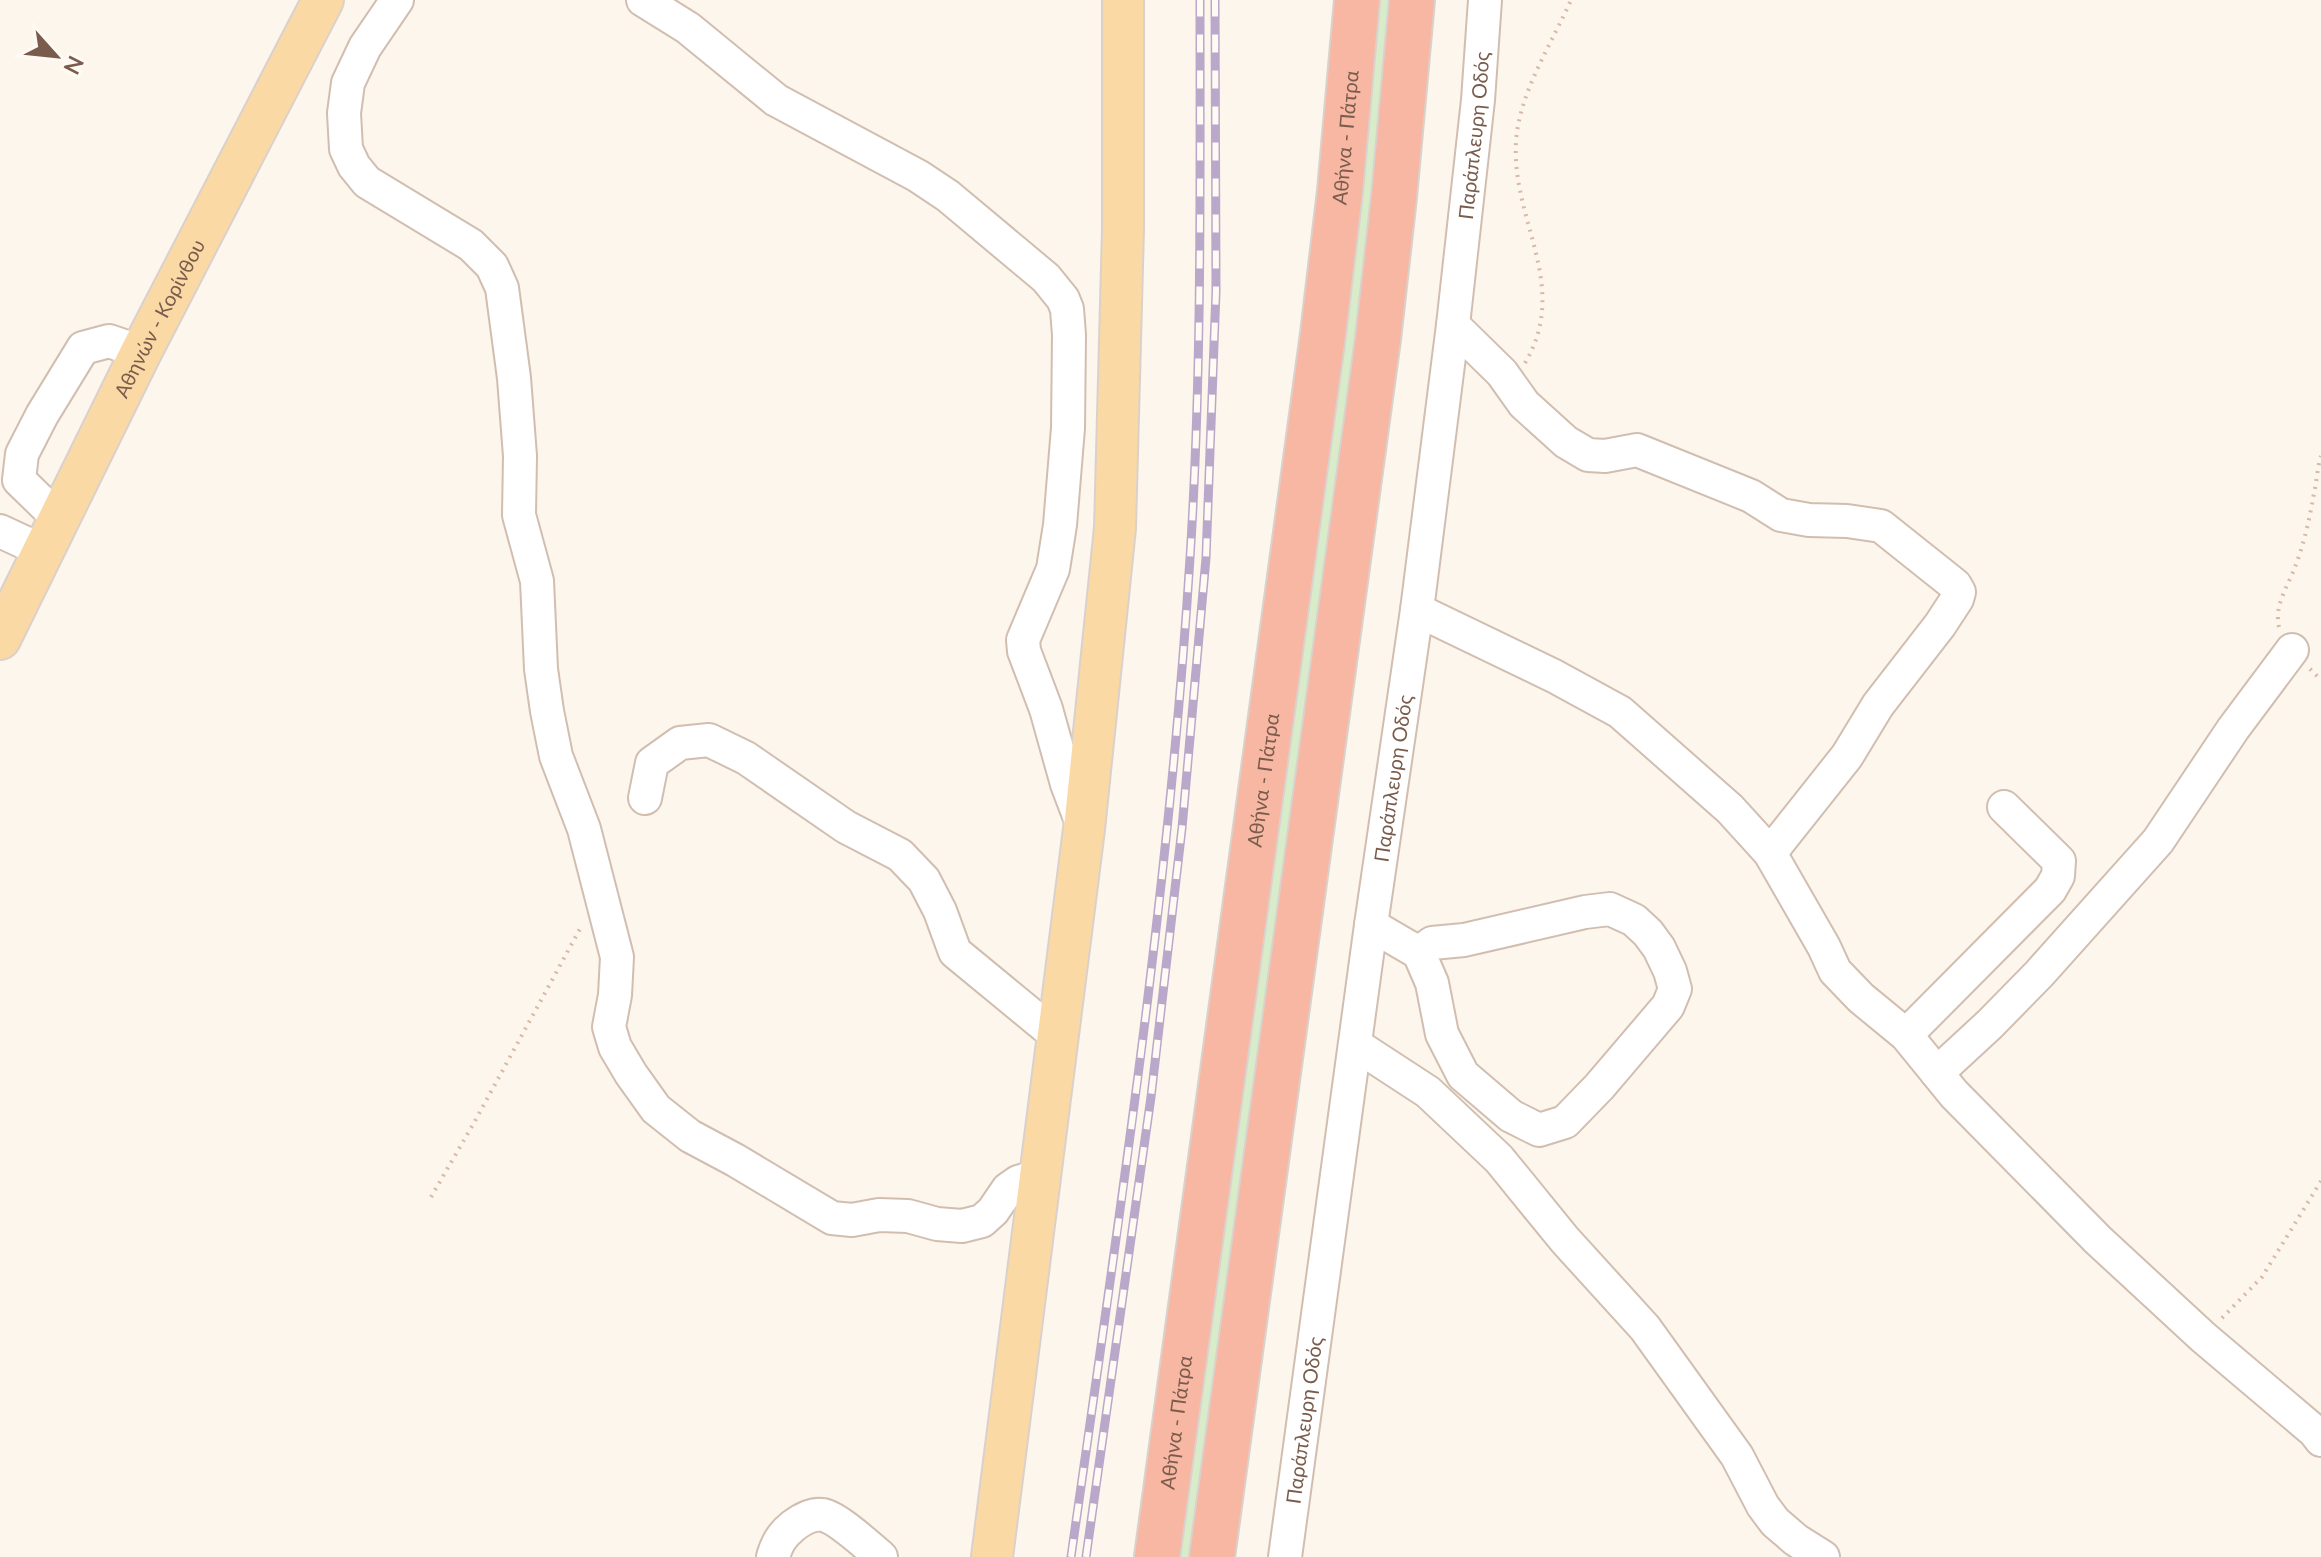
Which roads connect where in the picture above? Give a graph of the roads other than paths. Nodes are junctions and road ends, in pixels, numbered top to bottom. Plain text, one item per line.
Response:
1 (323, 0) edge
2 (397, 0) edge
3 (643, 0) edge
4 (1123, 0) edge
5 (1357, 0) edge
6 (1412, 0) edge
7 (1485, 0) edge
8 (1453, 325) junction
9 (141, 352) junction
10 (0, 531) edge
11 (51, 535) junction
12 (1417, 610) junction
13 (0, 639) edge
14 (2292, 650) road end
15 (645, 798) dead end
16 (2004, 807) dead end
17 (1084, 829) junction
18 (1770, 853) junction
19 (1371, 925) junction
20 (1419, 953) junction
21 (1906, 1035) junction
22 (1057, 1036) junction
23 (1356, 1045) junction
24 (1937, 1073) junction
25 (1041, 1175) junction
26 (2321, 1440) edge
27 (773, 1557) edge
28 (881, 1557) edge
29 (992, 1557) edge
30 (1157, 1557) edge
31 (1212, 1557) edge
32 (1285, 1557) edge
33 (1823, 1557) edge

1 - 9 main road, Αθηνών - Κορίνθου
2 - 25 street
3 - 17 street
4 - 17 main road
5 - 30 highway, Αθήνα - Πάτρα
6 - 31 highway
7 - 8 street, Παράπλευρη Οδός
8 - 12 street, Παράπλευρη Οδός
8 - 18 street
9 - 11 main road, Αθηνών - Κορίνθου
9 - 11 street
10 - 11 street
11 - 13 main road, Αθηνών - Κορίνθου
12 - 18 street
12 - 19 street, Παράπλευρη Οδός
14 - 24 street
15 - 22 street
16 - 21 street
17 - 22 main road
18 - 21 street
19 - 20 street
19 - 23 street, Παράπλευρη Οδός
20 - 20 street
21 - 24 street
22 - 25 main road
23 - 32 street, Παράπλευρη Οδός
23 - 33 street
24 - 26 street
25 - 29 main road
27 - 28 street

